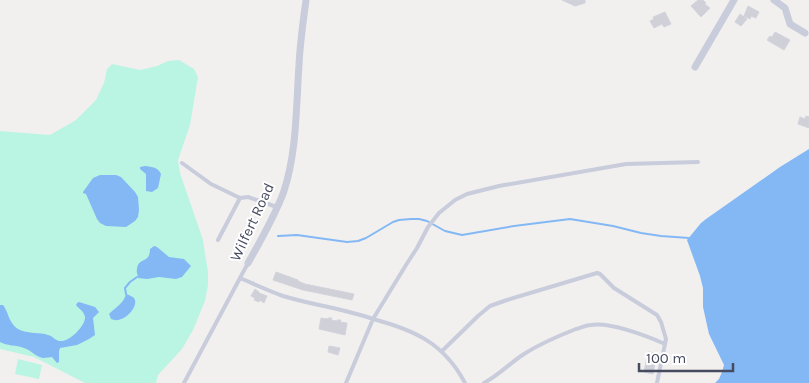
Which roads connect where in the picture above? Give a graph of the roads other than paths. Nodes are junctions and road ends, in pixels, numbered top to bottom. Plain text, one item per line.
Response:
1 (306, 0) edge
2 (734, 0) edge
3 (774, 0) edge
4 (805, 33) dead end
5 (695, 67) dead end
6 (698, 162) dead end
7 (182, 163) dead end
8 (240, 198) junction
9 (277, 207) junction
10 (218, 240) dead end
11 (248, 263) joint
12 (240, 278) junction
13 (373, 319) junction
14 (665, 344) junction
15 (442, 351) junction
16 (184, 383) edge
17 (346, 383) edge
18 (465, 383) edge
19 (484, 383) edge
20 (657, 383) edge

1 - 9 street, Wilfert Road
2 - 5 street
3 - 4 street
6 - 13 lane
7 - 8 lane
8 - 9 lane
8 - 10 lane
9 - 11 street, Wilfert Road
11 - 12 lane, Wilfert Road
12 - 13 lane
12 - 16 lane, Wilfert Road
13 - 15 lane
13 - 17 lane
14 - 15 lane
14 - 19 lane
14 - 20 lane
15 - 18 lane

